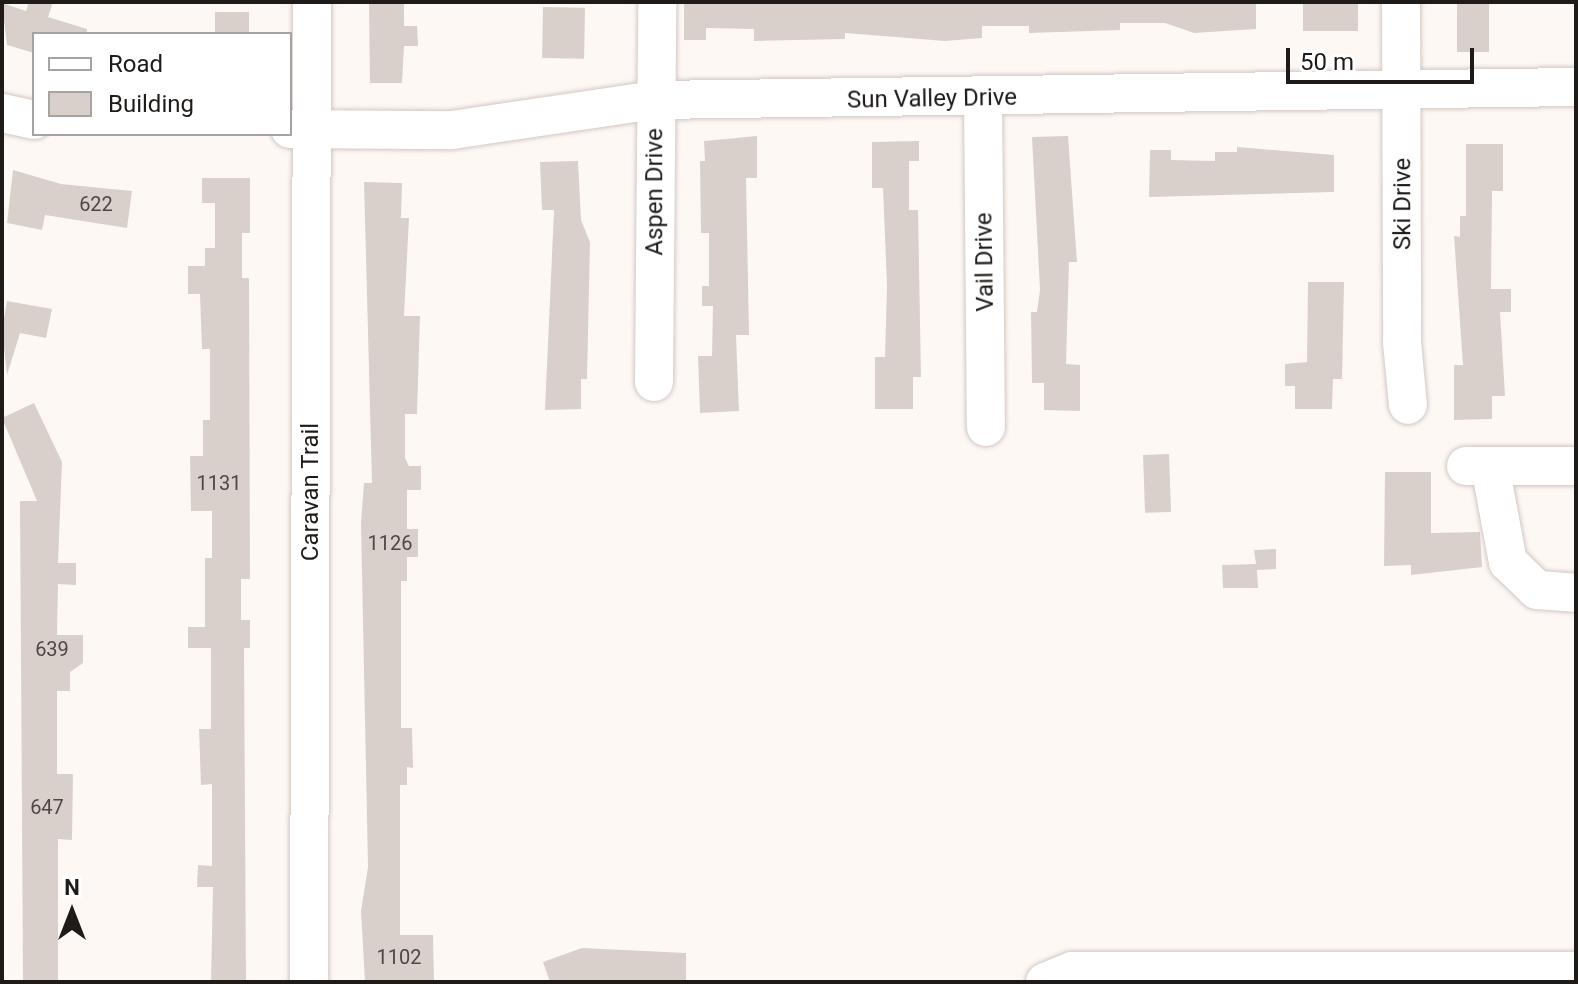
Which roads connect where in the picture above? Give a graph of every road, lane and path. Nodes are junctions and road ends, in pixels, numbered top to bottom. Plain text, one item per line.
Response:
1 (312, 2) edge
2 (657, 2) edge
3 (1401, 2) edge
4 (1576, 87) edge
5 (1404, 90) junction
6 (983, 97) junction
7 (655, 100) junction
8 (2, 113) edge
9 (32, 120) edge
10 (301, 129) edge
11 (654, 382) dead end
12 (1408, 405) dead end
13 (986, 427) dead end
14 (1576, 466) edge
15 (1576, 593) edge
16 (1576, 971) edge
17 (309, 982) edge
18 (1045, 982) edge

1 - 10 street, Caravan Trail
2 - 7 street, Aspen Drive
3 - 5 street, Ski Drive
4 - 5 street, Sun Valley Drive
5 - 6 street, Sun Valley Drive
5 - 12 street, Ski Drive
6 - 7 street, Sun Valley Drive
6 - 13 street, Vail Drive
7 - 10 street, Sun Valley Drive
7 - 11 street, Aspen Drive
8 - 9 street
10 - 17 street, Caravan Trail
14 - 15 street
16 - 18 street

